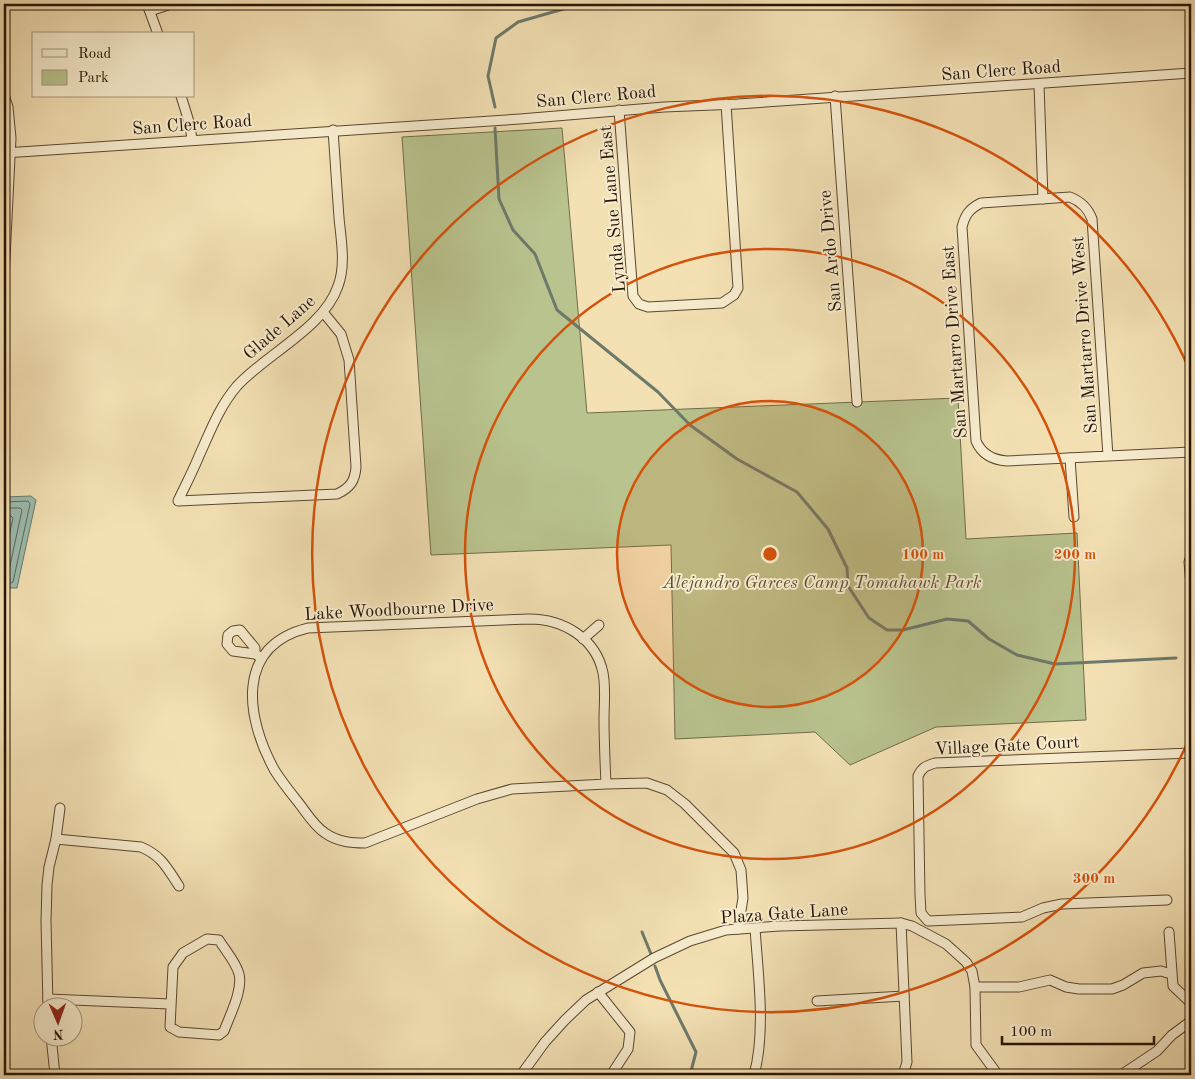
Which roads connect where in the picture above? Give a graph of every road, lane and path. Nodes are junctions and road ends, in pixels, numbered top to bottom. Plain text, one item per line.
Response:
1 (171, 4) edge
2 (148, 7) edge
3 (157, 32) edge
4 (1191, 73) edge
5 (1039, 84) junction
6 (4, 95) edge
7 (835, 96) junction
8 (182, 98) edge
9 (726, 104) junction
10 (619, 110) junction
11 (333, 130) junction
12 (192, 140) junction
13 (7, 153) edge
14 (1043, 199) junction
15 (4, 278) edge
16 (323, 312) junction
17 (857, 402) dead end
18 (1191, 452) edge
19 (1108, 456) junction
20 (1070, 458) junction
21 (1074, 517) dead end
22 (1191, 556) edge
23 (1191, 585) edge
24 (599, 625) dead end
25 (583, 639) junction
26 (1191, 753) edge
27 (606, 784) junction
28 (60, 808) dead end
29 (56, 839) junction
30 (179, 886) dead end
31 (1167, 900) dead end
32 (901, 923) junction
33 (755, 928) junction
34 (738, 929) junction
35 (1169, 932) dead end
36 (1171, 974) junction
37 (975, 987) junction
38 (598, 992) junction
39 (48, 996) edge
40 (904, 996) junction
41 (817, 1001) dead end
42 (82, 1003) edge
43 (1191, 1003) edge
44 (170, 1004) junction
45 (1191, 1021) edge
46 (52, 1046) edge
47 (55, 1075) edge
48 (521, 1075) edge
49 (612, 1075) edge
50 (754, 1075) edge
51 (904, 1075) edge
52 (998, 1075) edge
53 (1121, 1075) edge

1 - 2 street
2 - 3 street
4 - 5 street, San Clerc Road
5 - 7 street, San Clerc Road
5 - 14 street
6 - 13 street
7 - 9 street, San Clerc Road
7 - 17 street, San Ardo Drive
8 - 12 street
9 - 10 street, San Clerc Road
9 - 10 street, Lynda Sue Lane East
10 - 11 street, San Clerc Road
11 - 12 street, San Clerc Road
11 - 16 street, Glade Lane
12 - 13 street, San Clerc Road
13 - 15 street
14 - 19 street, San Martarro Drive West
14 - 20 street, San Martarro Drive East
16 - 16 street, Glade Lane
18 - 19 street
19 - 20 street
20 - 21 street
22 - 23 street
24 - 25 street
25 - 27 street, Lake Woodbourne Drive
25 - 27 street, Lake Woodbourne Drive
26 - 31 street, Village Gate Court
27 - 34 street, Lake Woodbourne Drive
28 - 29 street
29 - 30 street
29 - 39 street
32 - 33 street, Plaza Gate Lane
32 - 37 street, Plaza Gate Lane
32 - 40 street
33 - 34 street, Plaza Gate Lane
33 - 50 street
34 - 38 street, Plaza Gate Lane
35 - 36 street
36 - 37 street
36 - 43 street
37 - 52 street, Plaza Gate Lane
38 - 48 street, Plaza Gate Lane
38 - 49 street
40 - 41 street
40 - 51 street
42 - 44 street
44 - 44 street
45 - 53 street
46 - 47 street

